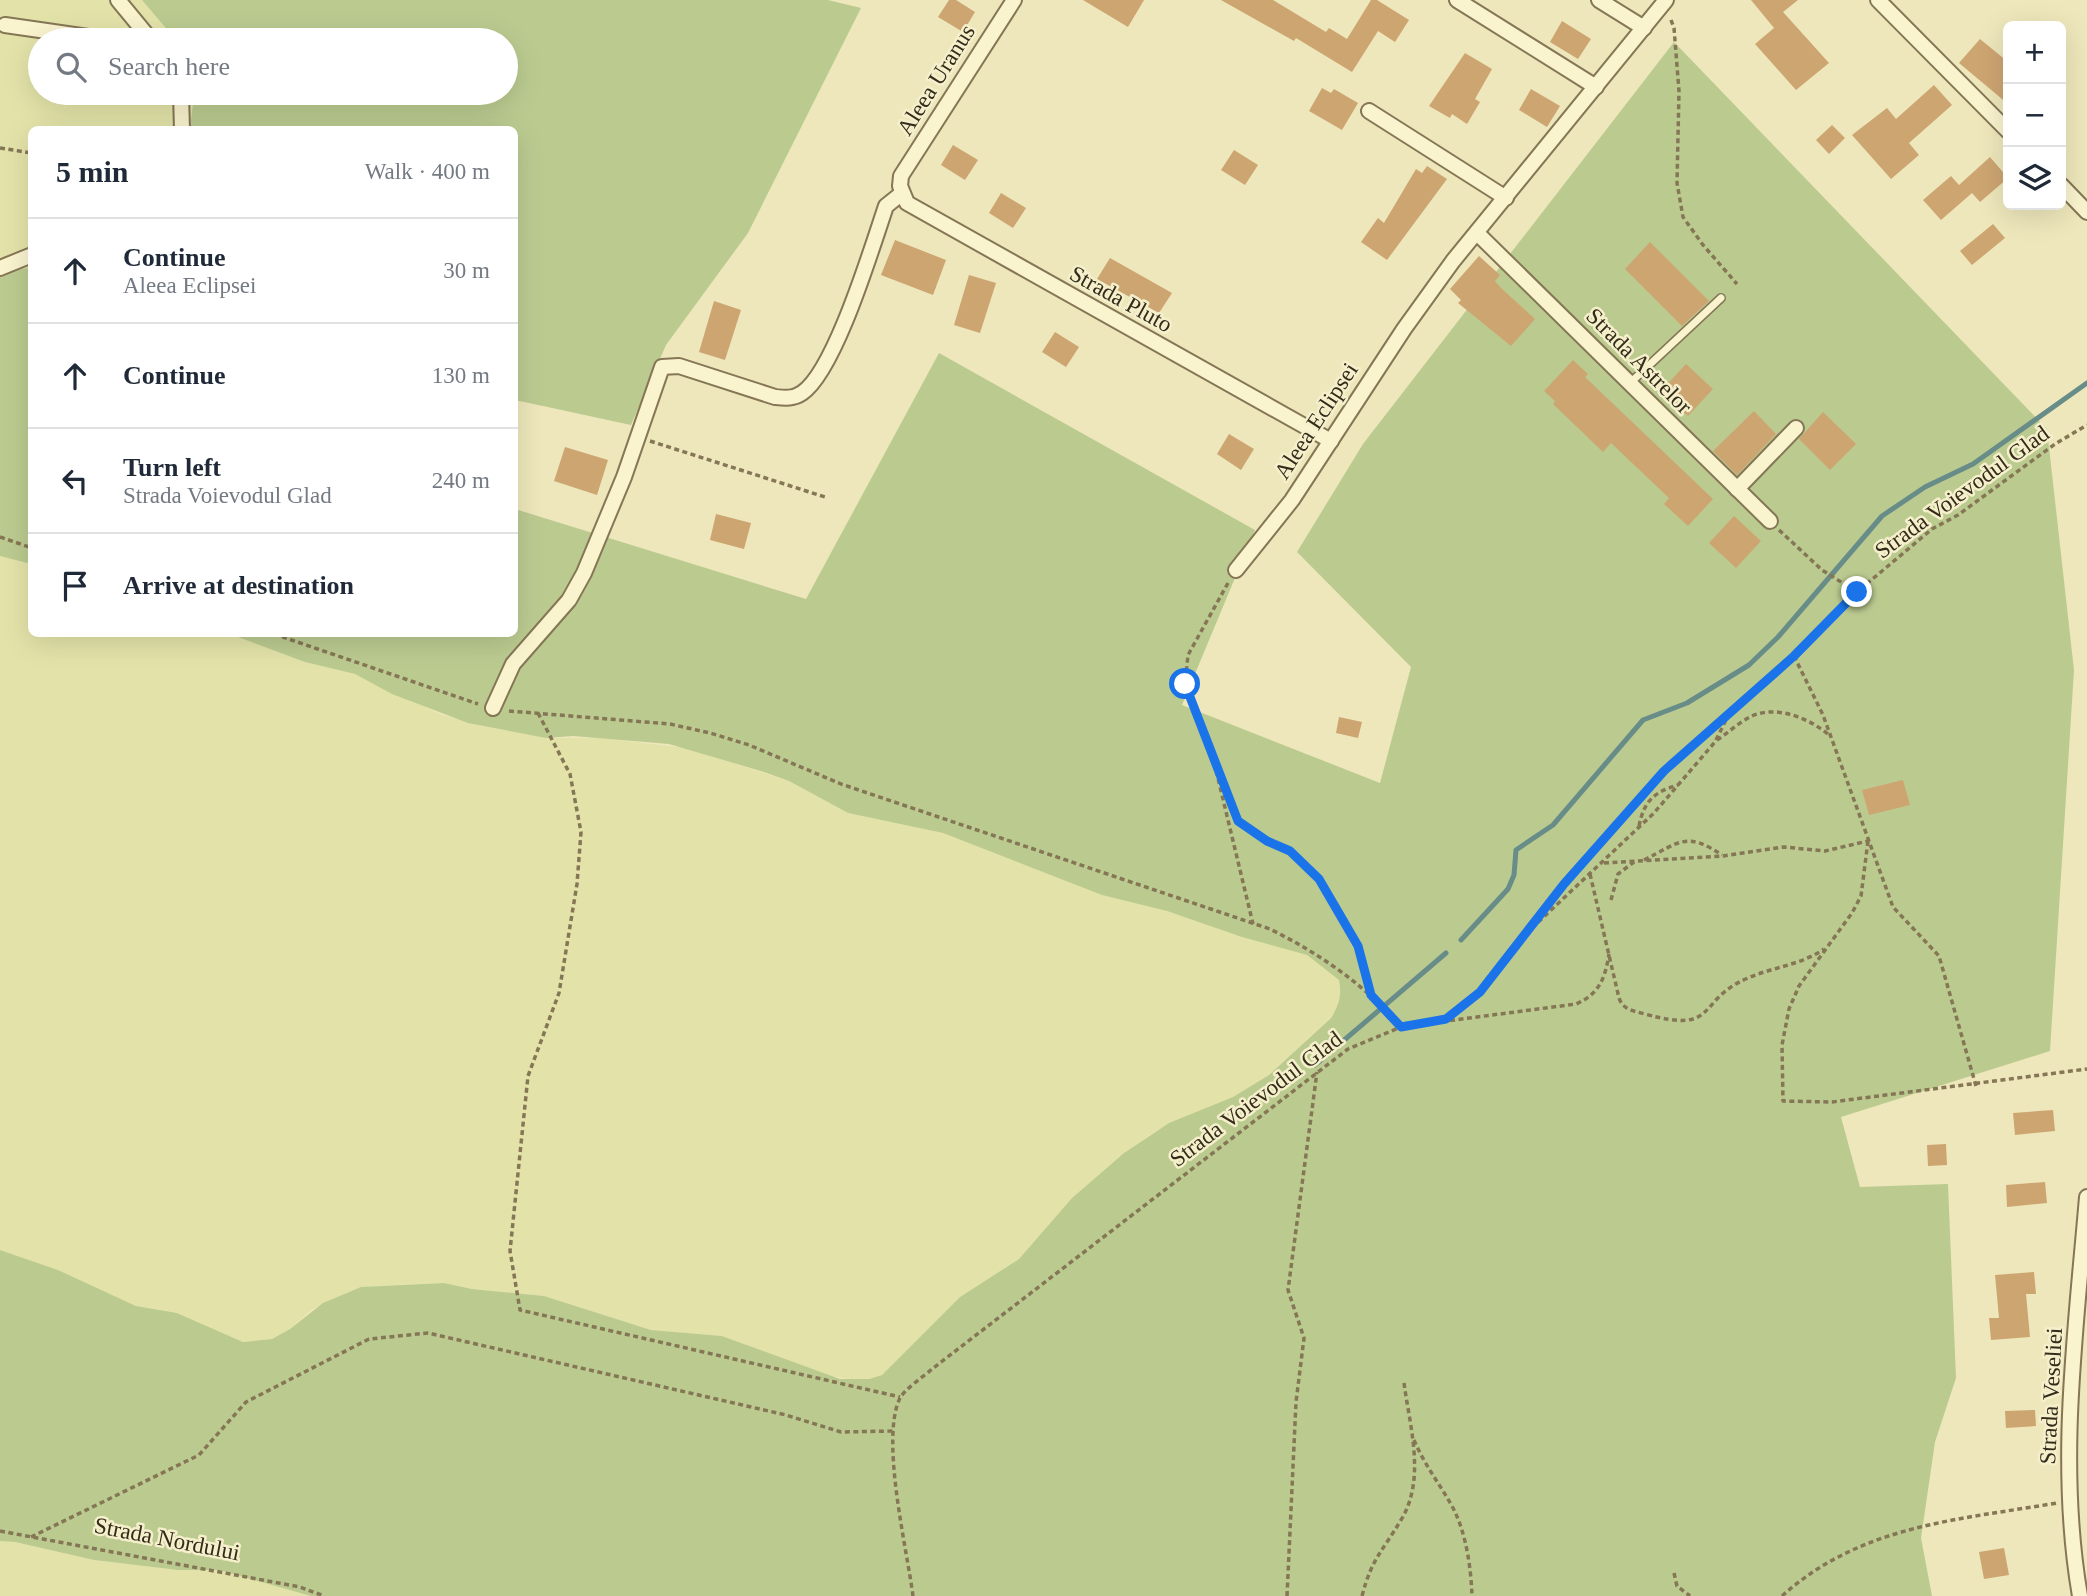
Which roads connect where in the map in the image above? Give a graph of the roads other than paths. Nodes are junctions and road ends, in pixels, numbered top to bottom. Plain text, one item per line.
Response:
1 (118, 0) edge
2 (1013, 0) edge
3 (1457, 0) edge
4 (1599, 0) edge
5 (1878, 0) edge
6 (1665, 1) edge
7 (5, 25) dead end
8 (28, 28) edge
9 (141, 28) edge
10 (1644, 28) junction
11 (1596, 87) junction
12 (181, 105) edge
13 (1369, 111) dead end
14 (182, 126) edge
15 (2003, 126) edge
16 (901, 190) junction
17 (2066, 190) edge
18 (1506, 198) junction
19 (2087, 212) edge
20 (1477, 233) junction
21 (28, 257) edge
22 (0, 268) edge
23 (1721, 298) dead end
24 (1630, 383) junction
25 (1796, 428) dead end
26 (1331, 441) junction
27 (1737, 489) junction
28 (1770, 522) road end
29 (1236, 570) road end
30 (493, 708) road end
31 (2087, 1197) edge
32 (2080, 1596) edge

1 - 9 street
2 - 16 street, Aleea Uranus
3 - 11 street
4 - 10 street
5 - 15 street
6 - 10 street, Aleea Eclipsei
7 - 8 street
10 - 11 street, Aleea Eclipsei
11 - 18 street, Aleea Eclipsei
12 - 14 street
13 - 18 street
16 - 26 street, Strada Pluto
16 - 30 street, Aleea Uranus
17 - 19 street
18 - 20 street, Aleea Eclipsei
20 - 24 street, Strada Astrelor
20 - 26 street, Aleea Eclipsei
21 - 22 street
23 - 24 lane
24 - 27 street, Strada Astrelor
25 - 27 street
26 - 29 street, Aleea Eclipsei
27 - 28 street, Strada Astrelor
31 - 32 street, Strada Veseliei

